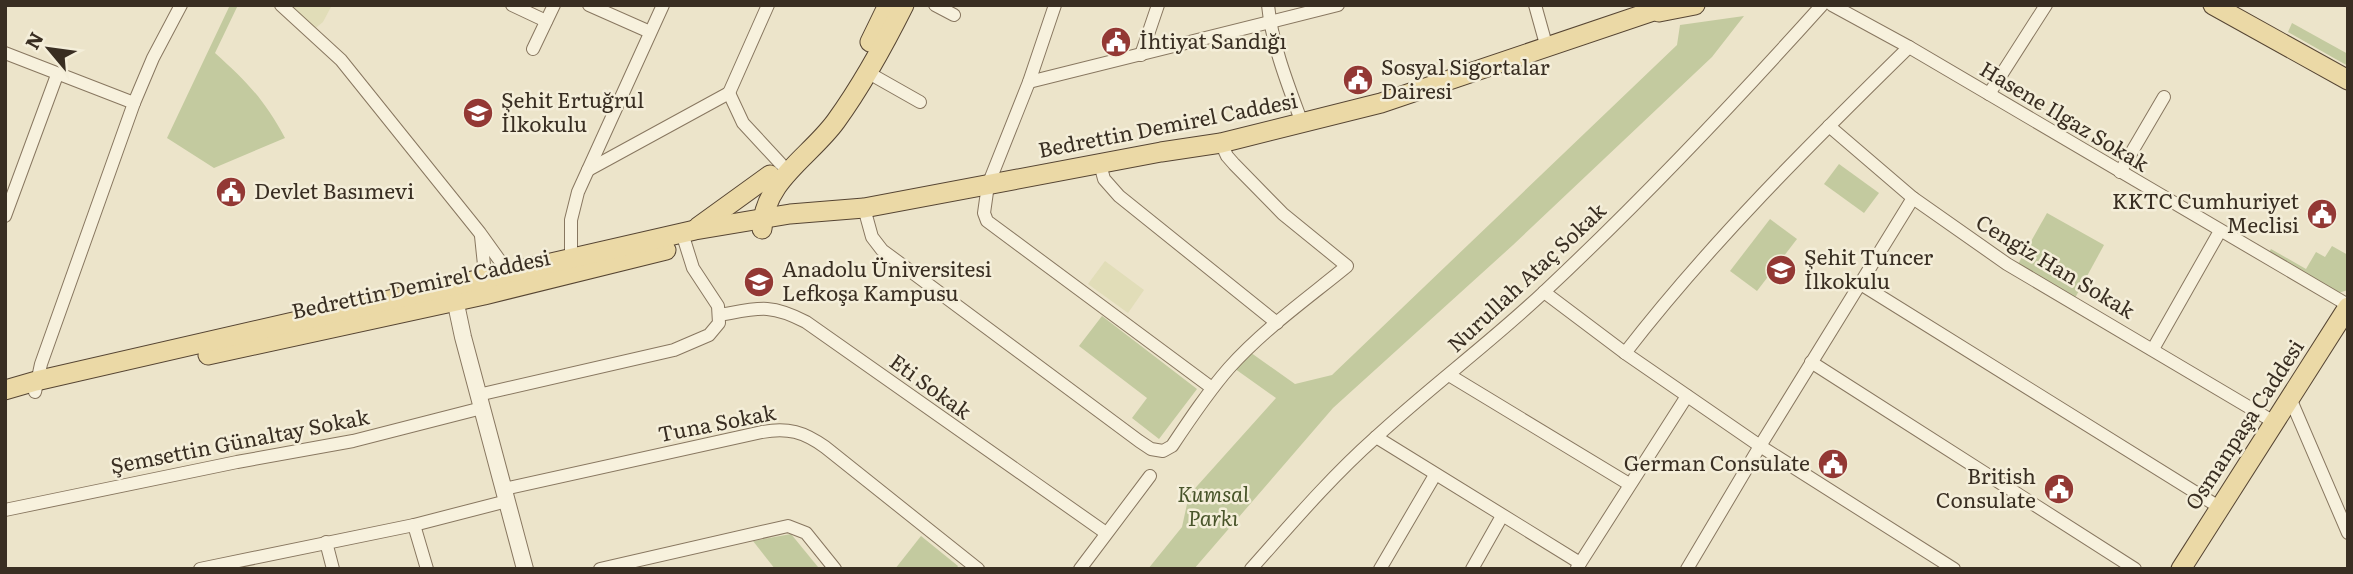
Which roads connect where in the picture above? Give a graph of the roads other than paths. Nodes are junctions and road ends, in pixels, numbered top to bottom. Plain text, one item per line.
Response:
1 (181, 5) edge
2 (281, 5) edge
3 (512, 5) edge
4 (554, 5) edge
5 (589, 5) edge
6 (663, 5) edge
7 (768, 5) edge
8 (888, 5) edge
9 (904, 5) edge
10 (935, 5) edge
11 (1055, 5) edge
12 (1158, 5) edge
13 (1268, 5) edge
14 (1338, 5) edge
15 (1535, 5) edge
16 (1695, 5) edge
17 (1822, 5) edge
18 (1832, 5) edge
19 (2046, 5) edge
20 (2213, 5) edge
21 (1663, 9) edge
22 (954, 15) dead end
23 (546, 21) junction
24 (1270, 21) junction
25 (650, 33) junction
26 (1909, 47) junction
27 (533, 48) dead end
28 (1547, 48) junction
29 (5, 54) edge
30 (1141, 55) junction
31 (867, 72) junction
32 (57, 75) junction
33 (2348, 80) edge
34 (1029, 82) junction
35 (729, 93) junction
36 (1989, 94) junction
37 (2164, 97) dead end
38 (920, 102) dead end
39 (134, 103) junction
40 (1302, 123) junction
41 (1829, 126) junction
42 (1221, 143) junction
43 (1100, 164) junction
44 (588, 170) junction
45 (779, 171) junction
46 (2120, 173) junction
47 (988, 185) junction
48 (1913, 198) junction
49 (854, 209) junction
50 (790, 214) junction
51 (5, 216) edge
52 (757, 225) junction
53 (2220, 231) junction
54 (480, 233) junction
55 (687, 236) junction
56 (571, 258) junction
57 (508, 272) junction
58 (1859, 283) junction
59 (470, 291) junction
60 (1544, 292) junction
61 (2348, 306) edge
62 (720, 315) junction
63 (1277, 323) junction
64 (2153, 349) junction
65 (1625, 353) junction
66 (1811, 362) junction
67 (1449, 374) junction
68 (36, 386) junction
69 (1212, 388) junction
70 (5, 390) edge
71 (1687, 397) junction
72 (2290, 398) junction
73 (5, 400) edge
74 (480, 401) junction
75 (2274, 422) junction
76 (1376, 437) junction
77 (1760, 446) junction
78 (1435, 475) junction
79 (1150, 476) dead end
80 (1629, 484) junction
81 (505, 495) junction
82 (2220, 507) junction
83 (5, 510) edge
84 (1502, 516) junction
85 (414, 525) junction
86 (1106, 533) junction
87 (2348, 533) edge
88 (326, 542) junction
89 (235, 565) edge
90 (1578, 566) edge
91 (200, 569) edge
92 (333, 569) edge
93 (427, 569) edge
94 (525, 569) edge
95 (600, 569) edge
96 (835, 569) edge
97 (978, 569) edge
98 (1080, 569) edge
99 (1251, 569) edge
100 (1380, 569) edge
101 (1472, 569) edge
102 (1688, 569) edge
103 (1954, 569) edge
104 (2135, 569) edge
105 (2181, 569) edge

1 - 39 street
2 - 54 street
3 - 23 street
4 - 23 street
5 - 25 street
6 - 25 street
7 - 35 street
8 - 45 main road
9 - 31 main road
10 - 22 street
11 - 34 street
12 - 30 street
13 - 24 street
14 - 24 street
15 - 28 street
16 - 21 main road, Bedrettin Demirel Caddesi
17 - 60 street, Nurullah Ataç Sokak
18 - 26 street, Hasene Ilgaz Sokak
19 - 36 street
20 - 33 main road
21 - 28 main road, Bedrettin Demirel Caddesi
23 - 27 street
24 - 30 street
24 - 40 street
25 - 44 street
26 - 36 street, Hasene Ilgaz Sokak
26 - 41 street
28 - 40 main road, Bedrettin Demirel Caddesi
29 - 32 street
30 - 34 street
31 - 38 street
31 - 45 main road
32 - 39 street
32 - 51 street
34 - 47 street
35 - 44 street
35 - 45 street
36 - 46 street, Hasene Ilgaz Sokak
37 - 46 street
39 - 68 street
40 - 42 main road, Bedrettin Demirel Caddesi
41 - 48 street, Cengiz Han Sokak
41 - 65 street
42 - 43 main road, Bedrettin Demirel Caddesi
42 - 63 street
43 - 47 main road, Bedrettin Demirel Caddesi
43 - 63 street
44 - 56 street
45 - 50 main road
45 - 52 main road
45 - 55 main road
46 - 53 street, Hasene Ilgaz Sokak
47 - 49 main road, Bedrettin Demirel Caddesi
47 - 69 street
48 - 58 street
48 - 64 street, Cengiz Han Sokak
49 - 50 main road, Bedrettin Demirel Caddesi
49 - 52 main road, Bedrettin Demirel Caddesi
49 - 69 street
50 - 52 main road, Bedrettin Demirel Caddesi
52 - 55 main road, Bedrettin Demirel Caddesi
53 - 61 street, Hasene Ilgaz Sokak
53 - 64 street
54 - 57 street
54 - 59 street
55 - 56 main road, Bedrettin Demirel Caddesi
55 - 59 main road, Bedrettin Demirel Caddesi
55 - 62 street
56 - 57 main road, Bedrettin Demirel Caddesi
57 - 59 main road, Bedrettin Demirel Caddesi
58 - 66 street
58 - 82 street
59 - 68 main road, Bedrettin Demirel Caddesi
59 - 74 street
60 - 65 street
60 - 67 street, Nurullah Ataç Sokak
61 - 72 main road, Osmanpaşa Caddesi
62 - 74 street, Şemsettin Günaltay Sokak
62 - 86 street, Eti Sokak
63 - 69 street
64 - 75 street, Cengiz Han Sokak
65 - 71 street
66 - 77 street
66 - 104 street
67 - 76 street, Nurullah Ataç Sokak
67 - 80 street
68 - 70 main road, Bedrettin Demirel Caddesi
68 - 73 main road, Bedrettin Demirel Caddesi
71 - 77 street
71 - 80 street
72 - 75 main road, Osmanpaşa Caddesi
72 - 87 street
74 - 81 street
74 - 83 street, Şemsettin Günaltay Sokak
75 - 82 main road, Osmanpaşa Caddesi
76 - 78 street
76 - 99 street, Nurullah Ataç Sokak
77 - 102 street
77 - 103 street
78 - 84 street
78 - 100 street
79 - 86 street
80 - 90 street
81 - 85 street, Tuna Sokak
81 - 94 street
81 - 97 street, Tuna Sokak
82 - 105 main road, Osmanpaşa Caddesi
84 - 90 street
84 - 101 street
85 - 88 street, Tuna Sokak
85 - 93 street
86 - 98 street
88 - 89 street, Tuna Sokak
88 - 92 street
89 - 91 street, Tuna Sokak
95 - 96 street

